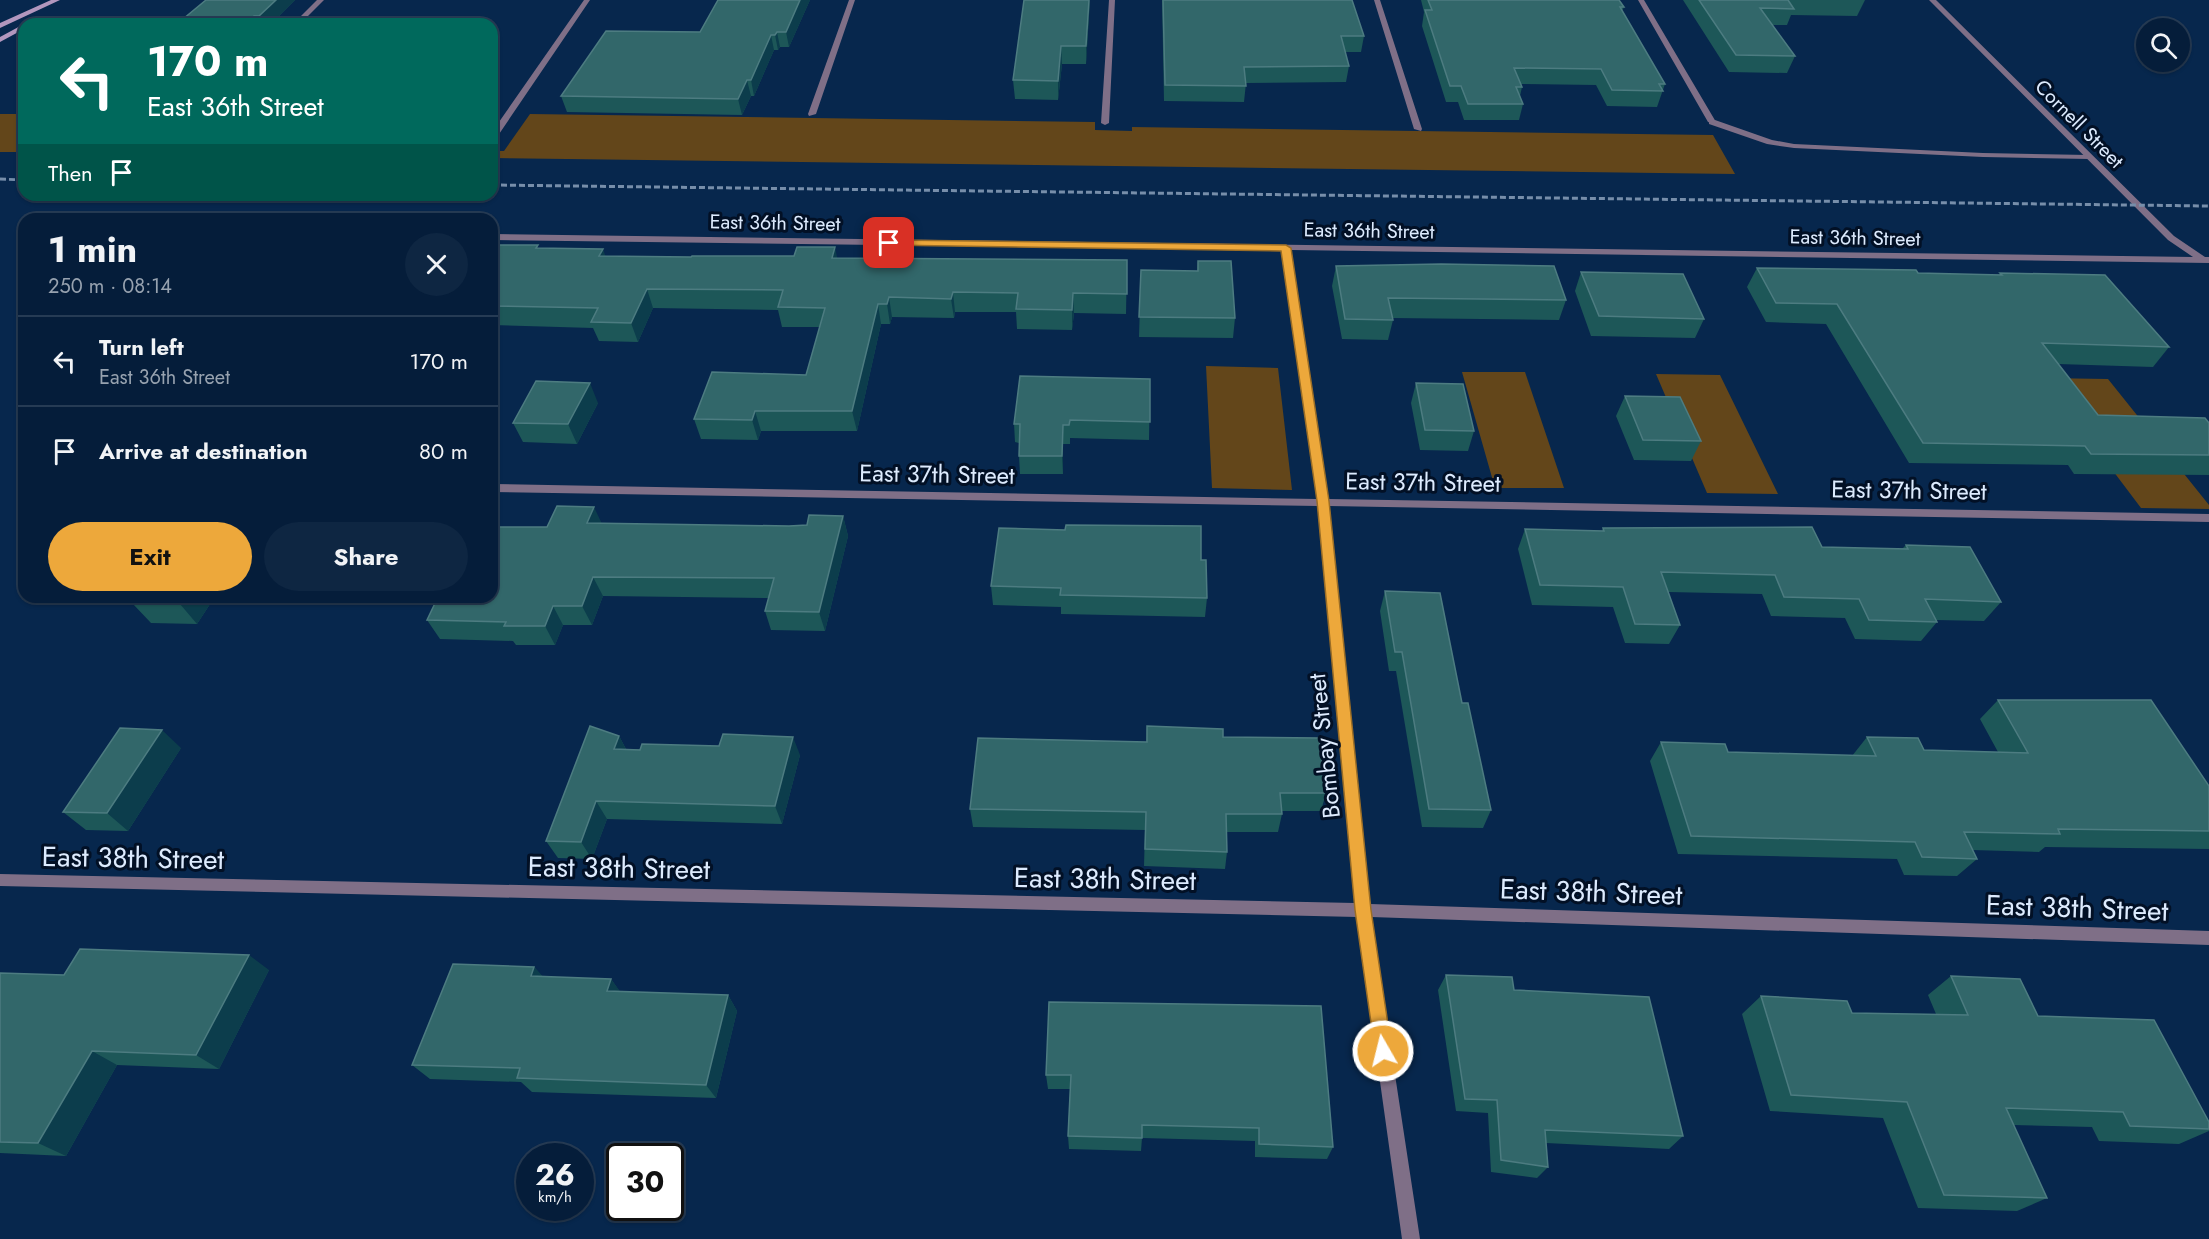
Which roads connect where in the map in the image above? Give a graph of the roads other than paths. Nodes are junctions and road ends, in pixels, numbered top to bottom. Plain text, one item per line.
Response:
1 (57, 0) edge
2 (321, 0) edge
3 (587, 0) edge
4 (852, 0) edge
5 (1112, 0) edge
6 (1377, 0) edge
7 (1641, 0) edge
8 (1932, 0) edge
9 (47, 6) junction
10 (37, 18) edge
11 (302, 18) edge
12 (0, 26) edge
13 (18, 30) edge
14 (0, 40) edge
15 (812, 114) dead end
16 (1105, 123) dead end
17 (498, 129) edge
18 (1418, 129) dead end
19 (2089, 157) junction
20 (498, 237) edge
21 (1286, 248) junction
22 (2207, 261) edge
23 (498, 488) edge
24 (1323, 501) junction
25 (2209, 518) edge
26 (0, 880) edge
27 (1363, 910) junction
28 (2209, 938) edge
29 (1411, 1239) edge

1 - 9 street
2 - 11 street
3 - 17 street
4 - 15 street
5 - 16 street
6 - 18 street
7 - 19 street
8 - 19 street, Cornell Street
9 - 10 street
9 - 12 street
13 - 14 street
19 - 22 street, Cornell Street
20 - 21 street, East 36th Street
21 - 22 street, East 36th Street
21 - 24 street, Bombay Street
23 - 24 street, East 37th Street
24 - 25 street, East 37th Street
24 - 27 street, Bombay Street
26 - 27 street, East 38th Street
27 - 28 street, East 38th Street
27 - 29 street, Bombay Street

